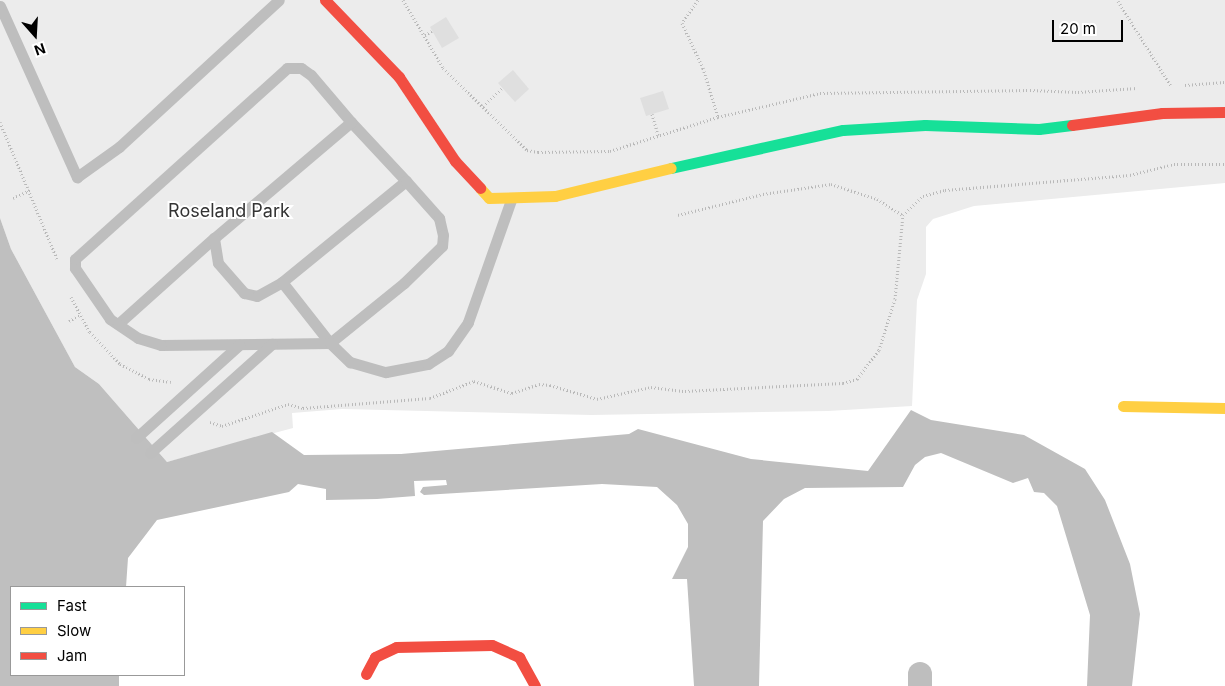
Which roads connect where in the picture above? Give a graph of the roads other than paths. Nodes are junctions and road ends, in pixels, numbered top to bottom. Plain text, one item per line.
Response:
1 (279, 0) edge
2 (326, 0) edge
3 (0, 6) edge
4 (1225, 112) edge
5 (351, 122) junction
6 (406, 181) junction
7 (511, 200) junction
8 (214, 238) junction
9 (282, 282) junction
10 (118, 324) junction
11 (330, 343) junction
12 (239, 344) junction
13 (272, 344) junction
14 (1123, 406) dead end
15 (1225, 408) edge
16 (136, 438) dead end
17 (150, 453) dead end
18 (366, 674) dead end
19 (535, 686) edge

1 - 3 lane
2 - 7 street
4 - 7 street
5 - 6 lane
5 - 8 lane
5 - 10 lane
6 - 9 lane
6 - 11 lane
7 - 11 lane
8 - 9 lane
8 - 10 lane
9 - 11 lane
10 - 12 lane
11 - 13 lane
12 - 13 lane
12 - 16 lane
13 - 17 lane
14 - 15 street
18 - 19 street

